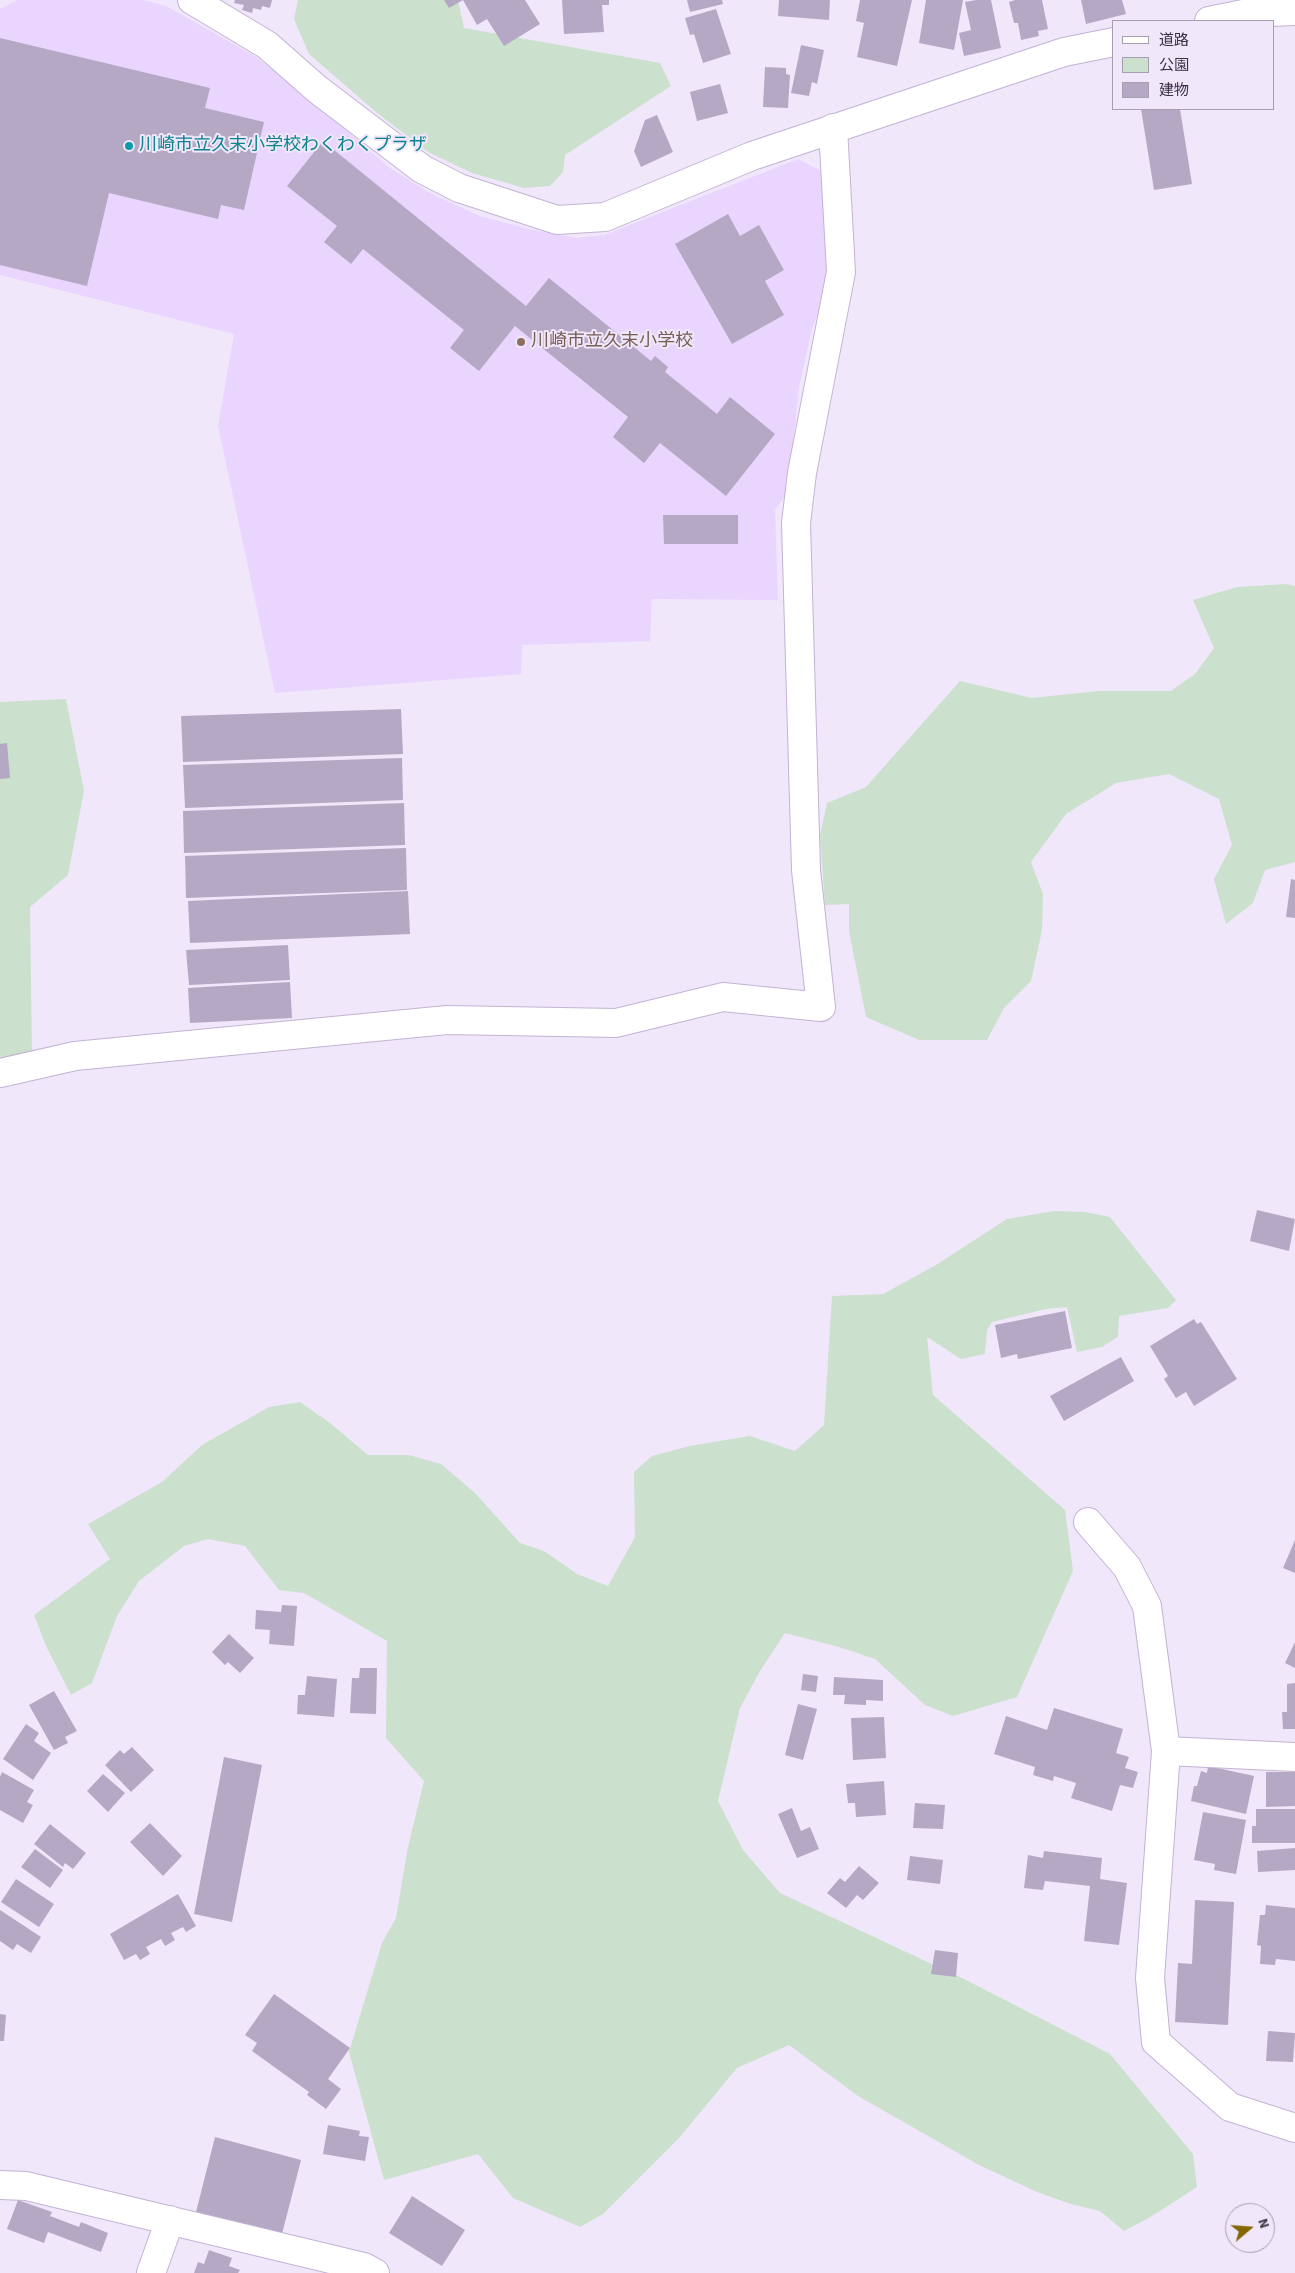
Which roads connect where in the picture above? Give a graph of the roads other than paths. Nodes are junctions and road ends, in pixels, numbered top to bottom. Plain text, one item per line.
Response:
1 (192, 0) edge
2 (1295, 11) edge
3 (1214, 20) edge
4 (1112, 42) edge
5 (833, 128) junction
6 (0, 1074) edge
7 (1088, 1522) dead end
8 (1166, 1751) junction
9 (1295, 1757) edge
10 (1295, 2128) edge
11 (0, 2185) edge
12 (170, 2220) junction
13 (151, 2273) edge
14 (375, 2273) edge

1 - 5 street
2 - 3 street
4 - 5 street
5 - 6 street
7 - 8 street
8 - 9 street
8 - 10 street
11 - 12 street
12 - 13 street
12 - 14 street

